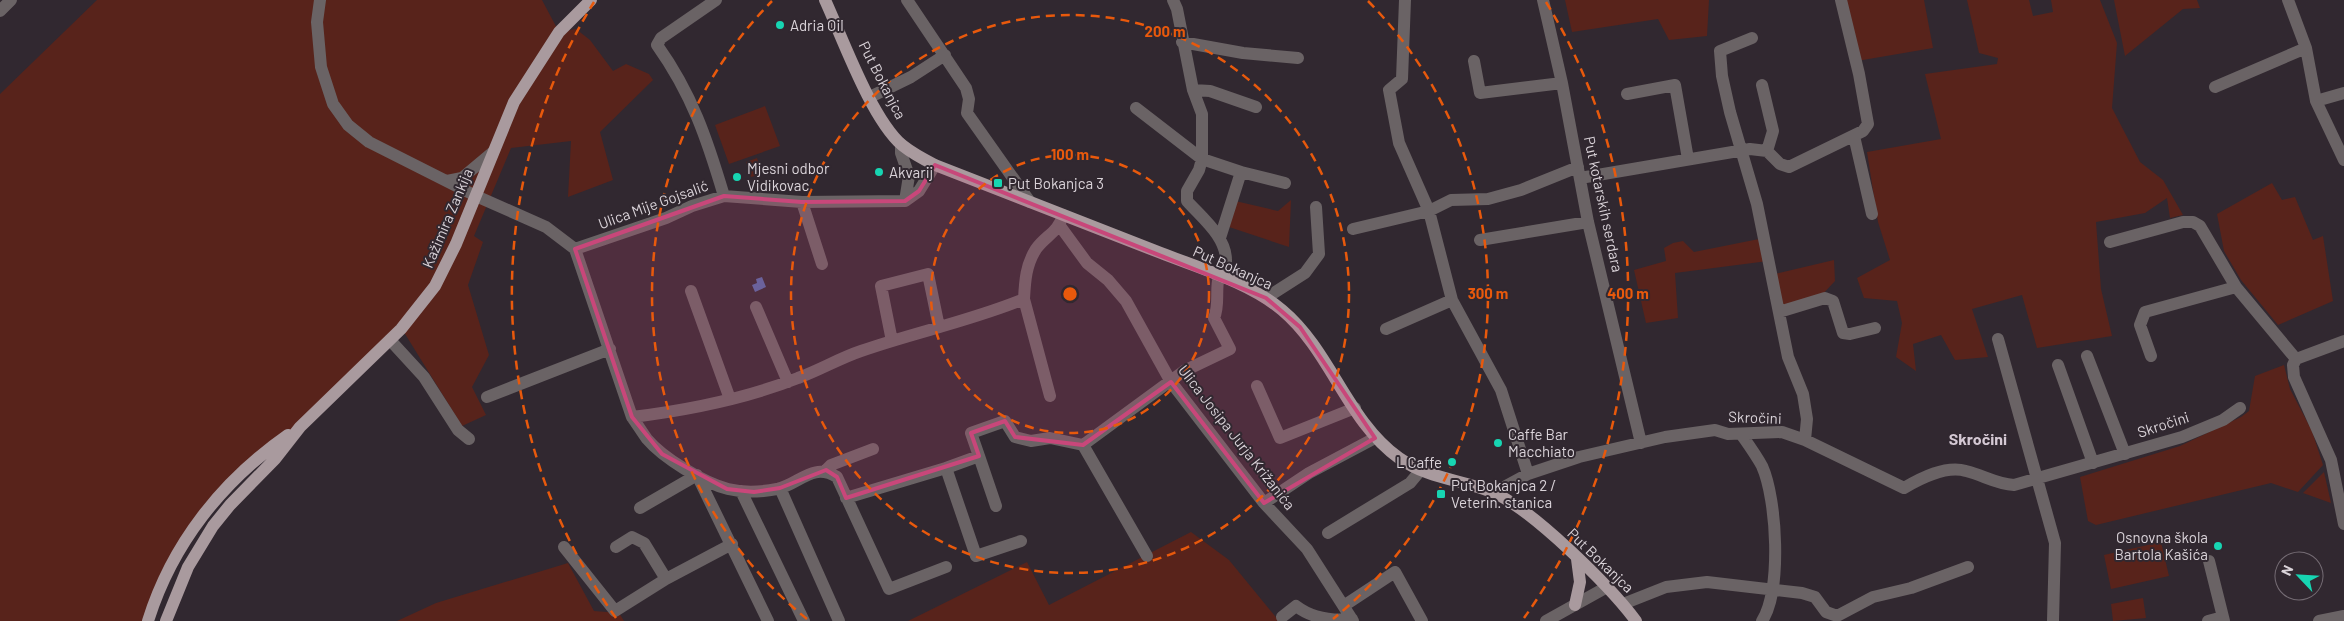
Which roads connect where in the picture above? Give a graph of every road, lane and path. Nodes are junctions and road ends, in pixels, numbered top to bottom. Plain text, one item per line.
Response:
1 (11, 0) edge
2 (320, 0) edge
3 (591, 0) edge
4 (716, 0) edge
5 (825, 0) edge
6 (908, 0) edge
7 (1173, 0) edge
8 (1405, 0) edge
9 (1543, 0) edge
10 (1841, 0) edge
11 (2288, 0) edge
12 (0, 11) edge
13 (1752, 38) dead end
14 (1182, 42) junction
15 (2306, 48) junction
16 (945, 55) junction
17 (1298, 58) dead end
18 (1474, 61) dead end
19 (1562, 83) junction
20 (1762, 85) dead end
21 (2216, 87) dead end
22 (1193, 90) junction
23 (2344, 93) edge
24 (1627, 94) dead end
25 (870, 96) junction
26 (2316, 101) junction
27 (1256, 107) dead end
28 (1136, 108) dead end
29 (1854, 136) junction
30 (2339, 140) edge
31 (901, 144) junction
32 (1767, 151) junction
33 (493, 152) junction
34 (1741, 152) junction
35 (1202, 159) junction
36 (1688, 159) junction
37 (2344, 160) edge
38 (934, 165) junction
39 (1241, 172) junction
40 (1579, 173) junction
41 (446, 181) junction
42 (1285, 183) dead end
43 (476, 196) junction
44 (724, 196) junction
45 (905, 201) junction
46 (802, 202) junction
47 (1030, 202) junction
48 (1316, 207) dead end
49 (1429, 212) junction
50 (1872, 214) dead end
51 (1061, 220) junction
52 (1588, 222) junction
53 (1353, 229) dead end
54 (1220, 238) junction
55 (1480, 240) dead end
56 (2110, 242) dead end
57 (576, 249) junction
58 (822, 264) dead end
59 (1219, 276) junction
60 (2236, 287) junction
61 (691, 291) dead end
62 (1024, 298) junction
63 (1266, 298) junction
64 (1452, 300) junction
65 (756, 307) dead end
66 (1779, 312) junction
67 (940, 327) junction
68 (1875, 328) dead end
69 (1386, 330) dead end
70 (1998, 339) dead end
71 (390, 340) junction
72 (892, 341) junction
73 (2344, 341) edge
74 (610, 348) junction
75 (2087, 356) dead end
76 (2151, 356) dead end
77 (2296, 359) junction
78 (2058, 365) dead end
79 (788, 382) junction
80 (1170, 382) junction
81 (1256, 386) dead end
82 (1050, 396) dead end
83 (487, 397) dead end
84 (730, 399) junction
85 (1355, 408) junction
86 (2240, 408) dead end
87 (632, 417) junction
88 (300, 427) junction
89 (1741, 434) junction
90 (1375, 438) junction
91 (469, 439) dead end
92 (1805, 440) junction
93 (1641, 443) junction
94 (1083, 445) junction
95 (874, 449) dead end
96 (2125, 454) junction
97 (979, 456) junction
98 (2093, 462) junction
99 (946, 468) junction
100 (826, 470) junction
101 (1420, 471) junction
102 (1528, 474) junction
103 (697, 475) junction
104 (2037, 478) junction
105 (780, 488) junction
106 (741, 491) junction
107 (1493, 493) junction
108 (846, 498) junction
109 (1264, 503) junction
110 (996, 506) dead end
111 (640, 508) dead end
112 (2344, 524) edge
113 (1328, 533) dead end
114 (1022, 541) dead end
115 (732, 544) junction
116 (564, 547) dead end
117 (616, 547) dead end
118 (1147, 556) dead end
119 (1577, 559) junction
120 (2209, 561) dead end
121 (946, 567) dead end
122 (1968, 567) dead end
123 (666, 579) junction
124 (1607, 587) junction
125 (1774, 591) junction
126 (1623, 604) junction
127 (1344, 605) junction
128 (1575, 605) junction
129 (2344, 616) edge
130 (1282, 617) dead end
131 (2224, 619) edge
132 (1353, 620) edge
133 (148, 621) edge
134 (166, 621) edge
135 (768, 621) edge
136 (804, 621) edge
137 (839, 621) edge
138 (1422, 621) edge
139 (1546, 621) edge
140 (1636, 621) edge
141 (1762, 621) edge
142 (2052, 621) edge
143 (2208, 621) edge
144 (2320, 621) edge

1 - 12 street
2 - 41 street
3 - 33 main road, Kažimira Zankija
4 - 44 street
5 - 25 main road, Put Bokanjca
6 - 16 street
7 - 14 street
8 - 49 street
9 - 19 street, Put kotarskih serdara
10 - 29 street
11 - 15 street
13 - 34 street
14 - 17 street
14 - 22 street
15 - 21 street
15 - 26 street
16 - 25 street
16 - 47 street
18 - 19 street
19 - 40 street, Put kotarskih serdara
20 - 32 street
22 - 27 street
22 - 35 street
23 - 26 street
24 - 36 street
25 - 31 main road, Put Bokanjca
26 - 30 street
28 - 35 street
29 - 32 street
29 - 50 street
30 - 37 street
31 - 38 main road, Put Bokanjca
31 - 45 street
32 - 34 street
33 - 41 street
33 - 43 main road, Kažimira Zankija
34 - 36 street
34 - 66 street
35 - 39 street
35 - 54 street
36 - 40 street
38 - 45 street
38 - 47 main road, Put Bokanjca
39 - 42 street
39 - 54 street
40 - 49 street
40 - 52 street, Put kotarskih serdara
41 - 43 street
43 - 57 street
43 - 71 main road, Kažimira Zankija
44 - 46 street, Ulica Mije Gojsalić
44 - 57 street, Ulica Mije Gojsalić
45 - 46 street, Ulica Mije Gojsalić
46 - 58 street
47 - 51 main road, Put Bokanjca
48 - 63 street
49 - 53 street
49 - 64 street
51 - 59 main road, Put Bokanjca
51 - 62 street
51 - 80 street, Ulica Josipa Jurja Križanića
52 - 55 street
52 - 93 street, Put kotarskih serdara
54 - 59 street
56 - 60 street
57 - 74 street
59 - 63 main road, Put Bokanjca
59 - 80 street
60 - 76 street
60 - 77 street
61 - 84 street
62 - 67 street
62 - 82 street
63 - 85 main road, Put Bokanjca
64 - 69 street
64 - 102 street
65 - 79 street
66 - 68 street
66 - 92 street
67 - 72 street
67 - 72 street
70 - 104 street
71 - 88 main road, Kažimira Zankija
71 - 91 street
72 - 79 street
73 - 77 street
74 - 83 street
74 - 87 street
75 - 96 street
77 - 112 street
78 - 98 street
79 - 84 street
80 - 94 street
80 - 109 street, Ulica Josipa Jurja Križanića
81 - 85 street
84 - 87 street
85 - 90 main road, Put Bokanjca
86 - 96 street, Skročini
87 - 103 street
88 - 133 main road, Kažimira Zankija
88 - 134 main road, Kažimira Zankija
89 - 92 street, Skročini
89 - 93 street, Skročini
89 - 125 street
90 - 101 main road, Put Bokanjca
90 - 109 street
92 - 104 street, Skročini
93 - 102 street, Skročini
94 - 97 street
94 - 118 street
95 - 100 street
96 - 98 street, Skročini
97 - 99 street
97 - 110 street
98 - 104 street, Skročini
99 - 108 street
99 - 114 street
100 - 105 street
100 - 108 street
101 - 107 main road, Put Bokanjca
101 - 113 street
102 - 107 street, Skročini
103 - 106 street
103 - 111 street
103 - 115 street
104 - 142 street
105 - 106 street
105 - 137 street
106 - 136 street
107 - 119 main road, Put Bokanjca
108 - 121 street
109 - 127 street, Ulica Josipa Jurja Križanića
115 - 123 street
115 - 135 street
116 - 123 street
117 - 123 street
119 - 124 main road, Put Bokanjca
119 - 128 main road
120 - 131 street
122 - 125 street
124 - 126 main road, Put Bokanjca
124 - 128 street
125 - 126 street
125 - 141 street
126 - 140 main road, Put Bokanjca
127 - 132 street, Ulica Josipa Jurja Križanića
127 - 138 street
128 - 139 street
129 - 144 street
130 - 132 street
131 - 143 street

